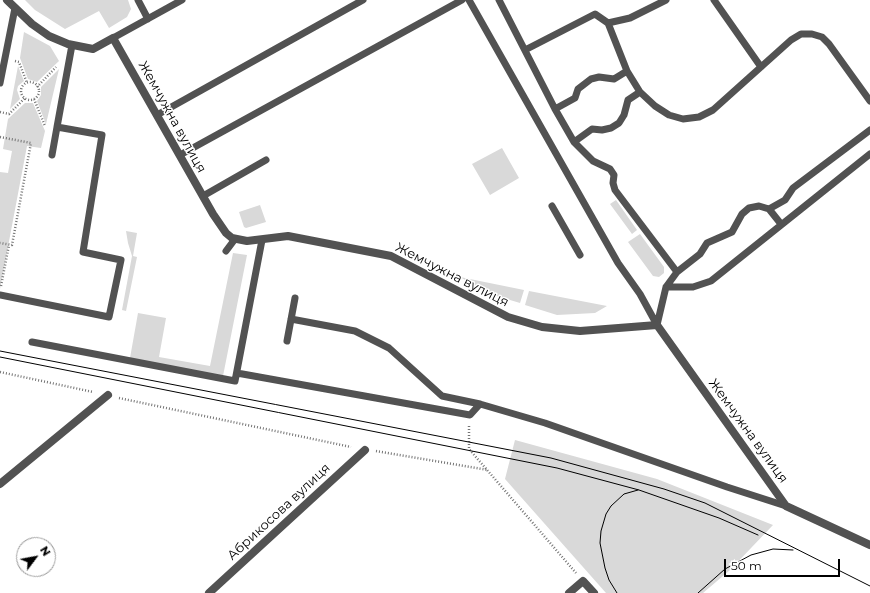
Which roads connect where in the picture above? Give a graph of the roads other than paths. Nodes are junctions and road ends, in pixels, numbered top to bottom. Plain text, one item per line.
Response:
1 (6, 0) edge
2 (138, 0) edge
3 (182, 0) edge
4 (363, 0) edge
5 (462, 0) edge
6 (469, 0) edge
7 (499, 0) edge
8 (666, 0) edge
9 (714, 0) edge
10 (353, 2) edge
11 (14, 8) junction
12 (148, 19) junction
13 (608, 23) junction
14 (114, 38) junction
15 (72, 45) junction
16 (525, 50) junction
17 (761, 67) junction
18 (627, 71) junction
19 (0, 83) edge
20 (640, 92) junction
21 (870, 102) edge
22 (555, 109) junction
23 (157, 115) junction
24 (57, 128) junction
25 (870, 130) edge
26 (574, 142) junction
27 (870, 154) edge
28 (52, 155) dead end
29 (180, 156) junction
30 (266, 160) dead end
31 (203, 196) junction
32 (552, 206) dead end
33 (769, 209) junction
34 (781, 224) junction
35 (235, 239) junction
36 (264, 239) junction
37 (226, 251) dead end
38 (580, 255) dead end
39 (677, 272) junction
40 (666, 287) junction
41 (0, 293) edge
42 (295, 298) dead end
43 (291, 319) junction
44 (657, 324) junction
45 (287, 341) dead end
46 (32, 342) dead end
47 (239, 374) junction
48 (108, 395) road end
49 (480, 404) junction
50 (365, 450) road end
51 (0, 484) edge
52 (786, 506) junction
53 (870, 545) edge
54 (209, 593) edge
55 (569, 593) edge
56 (594, 593) edge

1 - 11 street
2 - 12 lane
3 - 12 lane
4 - 10 lane
5 - 29 lane
6 - 44 lane
7 - 16 lane
8 - 13 lane
9 - 17 lane
10 - 23 lane
11 - 15 street
11 - 19 lane
12 - 14 lane
13 - 16 lane
13 - 18 lane
14 - 15 street
14 - 23 street, Жемчужна вулиця
15 - 24 lane
16 - 22 lane
17 - 20 lane
17 - 21 lane
18 - 20 lane
18 - 22 lane
20 - 26 lane
22 - 26 lane
23 - 29 street, Жемчужна вулиця
24 - 28 lane
24 - 41 lane
25 - 33 lane
26 - 39 lane
27 - 34 lane
29 - 31 street, Жемчужна вулиця
30 - 31 lane
31 - 35 street, Жемчужна вулиця
32 - 38 lane
33 - 34 lane
33 - 39 lane
34 - 40 lane
35 - 36 street, Жемчужна вулиця
35 - 37 lane
36 - 44 street, Жемчужна вулиця
36 - 47 lane
39 - 40 lane
40 - 44 lane
42 - 43 lane
43 - 45 lane
43 - 49 lane
44 - 52 street, Жемчужна вулиця
46 - 47 lane
47 - 49 lane
48 - 51 street
49 - 52 lane
50 - 54 street, Абрикосова вулиця
52 - 53 street, Жемчужна вулиця
55 - 56 street

